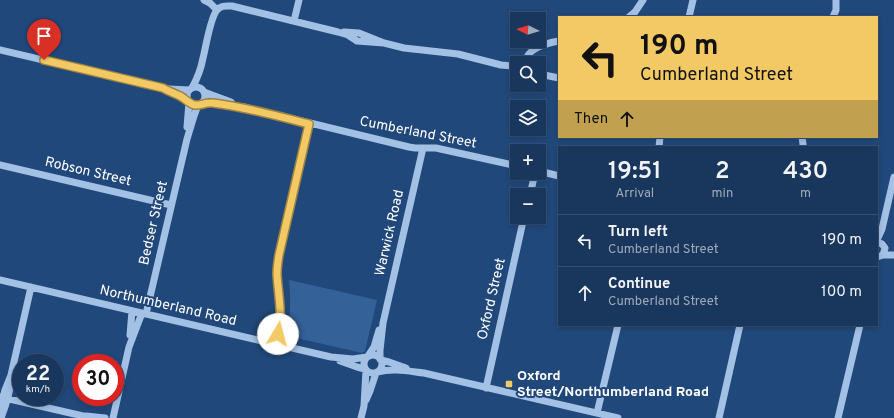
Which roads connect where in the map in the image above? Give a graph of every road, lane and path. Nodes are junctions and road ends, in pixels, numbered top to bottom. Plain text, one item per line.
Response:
1 (204, 0) edge
2 (299, 0) edge
3 (643, 0) edge
4 (693, 0) edge
5 (836, 0) edge
6 (217, 10) junction
7 (834, 15) edge
8 (629, 16) edge
9 (689, 16) edge
10 (294, 21) junction
11 (558, 41) edge
12 (0, 50) edge
13 (527, 56) edge
14 (203, 60) junction
15 (501, 65) junction
16 (510, 66) edge
17 (510, 69) edge
18 (546, 75) edge
19 (558, 78) edge
20 (163, 88) junction
21 (191, 89) junction
22 (203, 91) junction
23 (188, 102) junction
24 (200, 105) junction
25 (244, 108) junction
26 (309, 124) junction
27 (187, 139) junction
28 (423, 148) junction
29 (510, 164) edge
30 (0, 165) edge
31 (546, 173) edge
32 (558, 176) edge
33 (894, 177) edge
34 (171, 205) junction
35 (522, 224) edge
36 (879, 250) edge
37 (894, 254) edge
38 (0, 280) edge
39 (31, 287) junction
40 (132, 311) junction
41 (144, 313) junction
42 (382, 323) junction
43 (618, 326) edge
44 (740, 326) edge
45 (860, 326) edge
46 (275, 344) junction
47 (129, 347) junction
48 (331, 357) junction
49 (368, 357) junction
50 (381, 360) junction
51 (366, 369) junction
52 (376, 372) junction
53 (424, 373) junction
54 (486, 388) junction
55 (4, 398) edge
56 (364, 406) junction
57 (0, 408) edge
58 (597, 413) junction
59 (86, 417) edge
60 (1, 418) edge
61 (105, 418) edge
62 (113, 418) edge
63 (361, 418) edge
64 (614, 418) edge
65 (718, 418) edge
66 (838, 418) edge

1 - 6 street
2 - 10 street
3 - 8 street
4 - 9 street
5 - 7 street
6 - 10 street
6 - 14 street
10 - 15 street
11 - 13 street
12 - 20 street
14 - 21 street
14 - 22 street
15 - 16 street
15 - 17 street
18 - 19 street
20 - 21 street
20 - 23 street
21 - 22 street
21 - 23 street
22 - 24 street
22 - 25 street, Cumberland Street
23 - 24 street
23 - 27 street, Bedser Street
24 - 25 street, Cumberland Street
24 - 27 street, Bedser Street
25 - 26 street, Cumberland Street
26 - 28 street, Cumberland Street
26 - 46 street
27 - 34 street, Bedser Street
28 - 29 street, Cumberland Street
28 - 42 street, Warwick Road
30 - 34 street, Robson Street
31 - 32 street
33 - 36 street
34 - 41 street, Bedser Street
35 - 54 street, Oxford Street
36 - 37 street
38 - 39 street, Northumberland Road
39 - 40 street, Northumberland Road
39 - 55 street
40 - 41 street, Northumberland Road
40 - 47 street
41 - 46 street, Northumberland Road
41 - 47 street, Bedser Street
42 - 49 street, Warwick Road
42 - 50 street, Warwick Road
43 - 58 street
44 - 65 street
45 - 66 street
46 - 48 street, Northumberland Road
47 - 62 street
48 - 49 street, Northumberland Road
48 - 51 street, Northumberland Road
49 - 50 street
49 - 51 street
50 - 52 street
50 - 53 street
51 - 52 street
51 - 56 street
52 - 53 street
52 - 56 street
53 - 54 street
54 - 58 street
55 - 57 street
55 - 59 street
55 - 60 street
56 - 63 street
58 - 64 street
59 - 61 street

